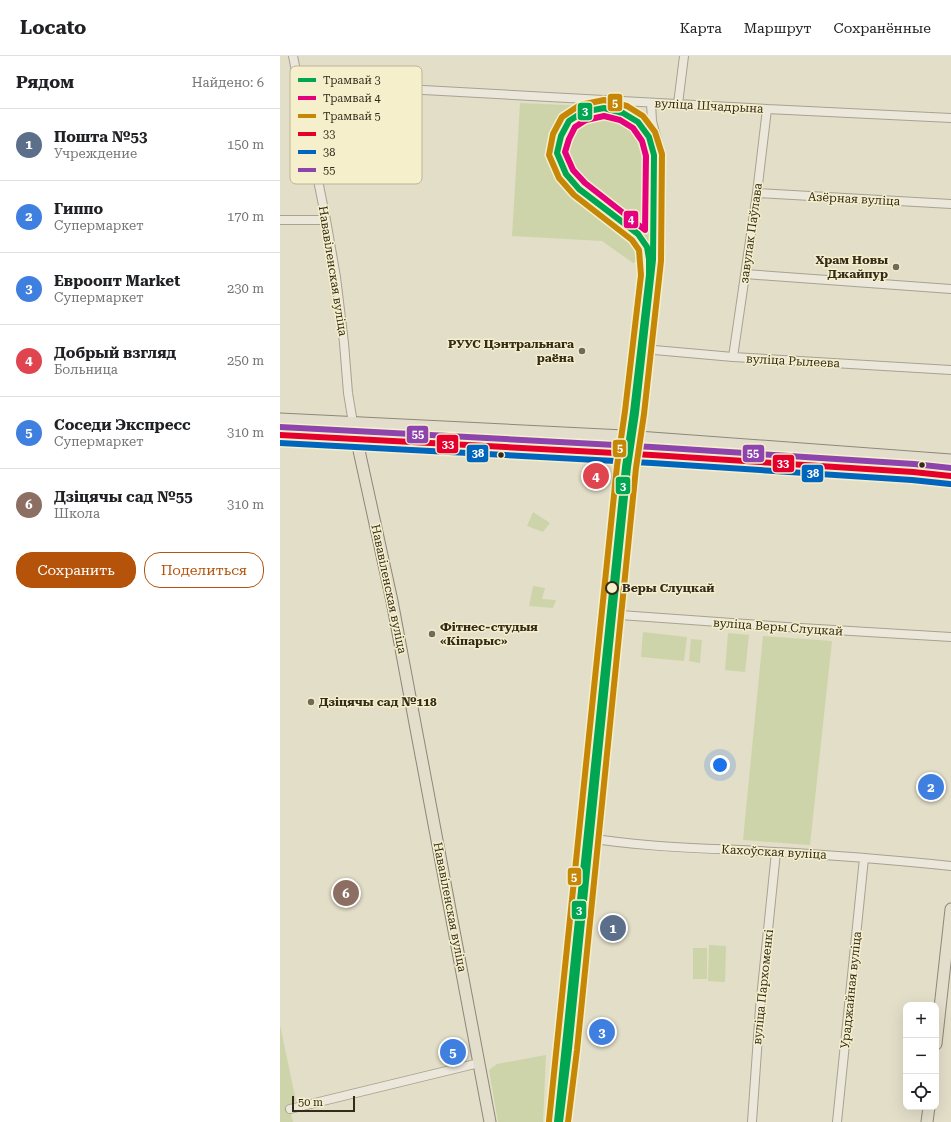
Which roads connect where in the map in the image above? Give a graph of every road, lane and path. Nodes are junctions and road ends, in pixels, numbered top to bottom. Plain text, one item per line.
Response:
1 (294, 56) edge
2 (684, 56) edge
3 (296, 66) edge
4 (422, 90) edge
5 (651, 103) junction
6 (678, 104) junction
7 (767, 109) junction
8 (951, 118) edge
9 (319, 184) edge
10 (757, 193) junction
11 (951, 204) edge
12 (280, 220) edge
13 (326, 220) junction
14 (658, 246) junction
15 (745, 274) junction
16 (951, 289) edge
17 (635, 349) junction
18 (647, 350) junction
19 (733, 357) junction
20 (951, 370) edge
21 (280, 419) edge
22 (353, 423) junction
23 (563, 433) junction
24 (280, 435) edge
25 (624, 436) junction
26 (638, 437) junction
27 (356, 439) junction
28 (561, 450) junction
29 (622, 453) junction
30 (636, 454) junction
31 (951, 460) edge
32 (951, 476) edge
33 (606, 614) junction
34 (619, 615) junction
35 (951, 637) edge
36 (583, 837) junction
37 (596, 840) junction
38 (776, 852) junction
39 (864, 858) junction
40 (951, 866) edge
41 (951, 909) edge
42 (937, 1038) edge
43 (479, 1064) junction
44 (290, 1110) dead end
45 (929, 1110) edge
46 (490, 1122) edge
47 (552, 1122) edge
48 (565, 1122) edge
49 (752, 1122) edge
50 (837, 1122) edge
51 (927, 1122) edge

1 - 3 street, Нававіленская вуліца
2 - 6 street
4 - 5 street, вуліца Шчадрына
5 - 6 street, вуліца Шчадрына
5 - 14 street
6 - 7 street, вуліца Шчадрына
7 - 8 street, вуліца Шчадрына
7 - 10 street, завулак Паўлава
9 - 13 street, Нававіленская вуліца
10 - 11 street, Азёрная вуліца
10 - 15 street, завулак Паўлава
12 - 13 street
13 - 22 street, Нававіленская вуліца
14 - 17 street
14 - 18 street
15 - 16 street
15 - 19 street, завулак Паўлава
17 - 18 street, вуліца Рылеева
17 - 25 street
18 - 19 street, вуліца Рылеева
18 - 26 street
19 - 20 street, вуліца Рылеева
21 - 22 main road
22 - 23 main road
22 - 27 main road, Нававіленская вуліца
23 - 25 main road
23 - 28 main road
24 - 27 main road
25 - 26 main road
25 - 29 street
26 - 30 street
26 - 31 main road
27 - 28 main road
27 - 43 main road, Нававіленская вуліца
28 - 29 main road
29 - 30 main road
29 - 33 street
30 - 32 main road
30 - 34 street
33 - 34 street, вуліца Веры Слуцкай
33 - 36 street
34 - 35 street, вуліца Веры Слуцкай
34 - 37 street
36 - 37 street, Кахоўская вуліца
36 - 47 street
37 - 38 street, Кахоўская вуліца
37 - 48 street
38 - 39 street, Кахоўская вуліца
38 - 49 street, вуліца Пархоменкі
39 - 40 street, Кахоўская вуліца
39 - 50 street, Ураджайная вуліца
41 - 42 main road
43 - 44 street
43 - 46 main road, Нававіленская вуліца
45 - 51 main road

